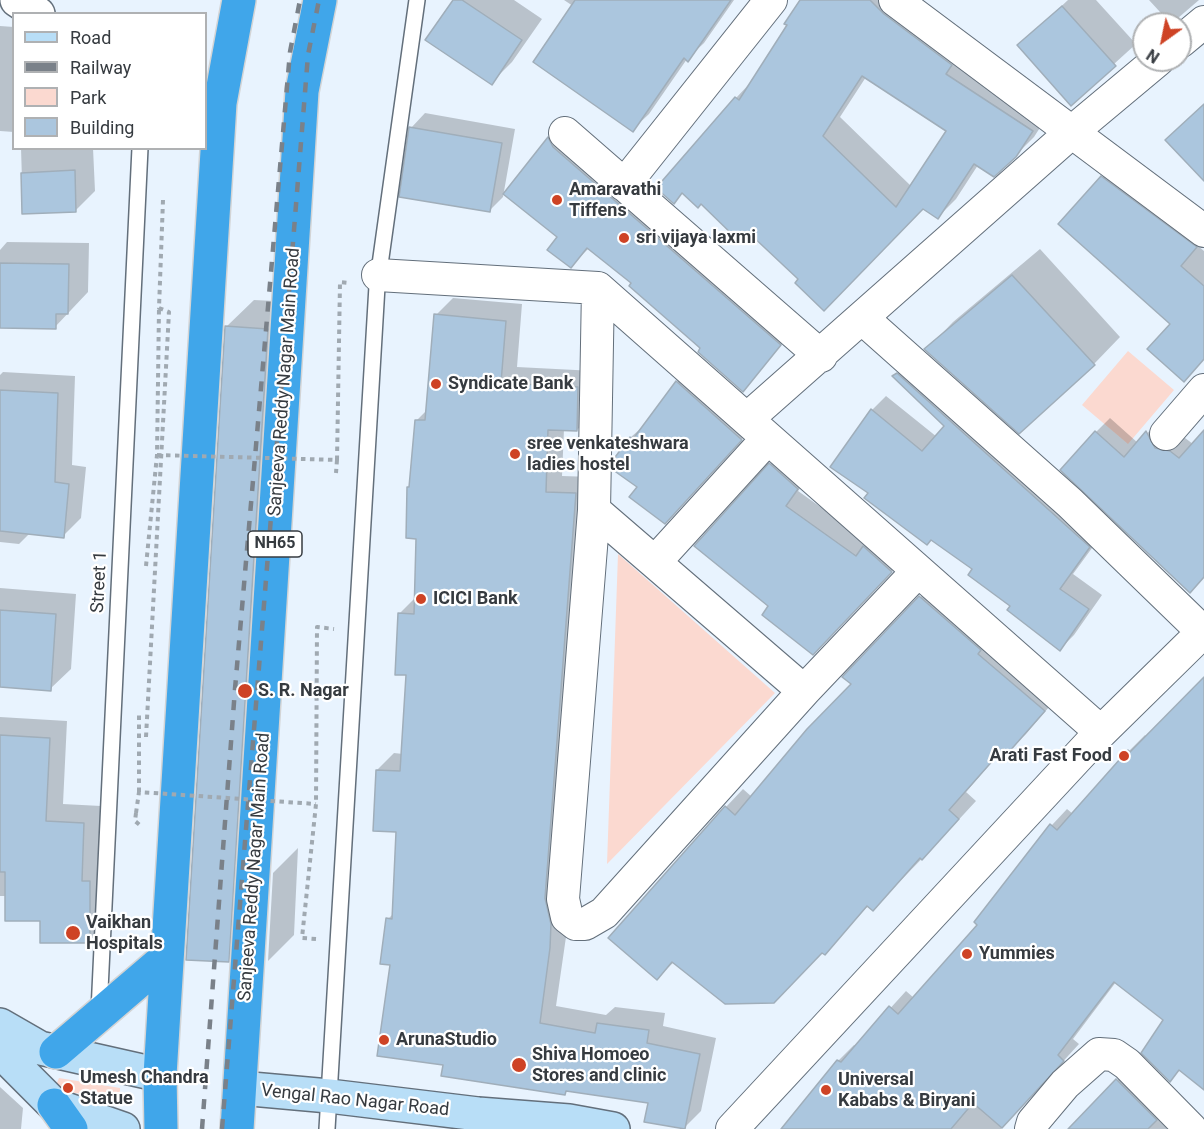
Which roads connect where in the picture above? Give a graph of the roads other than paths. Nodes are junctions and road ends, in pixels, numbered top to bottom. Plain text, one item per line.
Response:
1 (17, 0) edge
2 (239, 0) edge
3 (320, 0) edge
4 (417, 0) edge
5 (771, 0) edge
6 (895, 0) edge
7 (35, 12) edge
8 (1204, 22) edge
9 (1192, 32) edge
10 (1143, 72) edge
11 (213, 101) edge
12 (1073, 130) junction
13 (565, 134) dead end
14 (140, 150) edge
15 (624, 185) junction
16 (1204, 231) edge
17 (378, 275) junction
18 (598, 288) junction
19 (862, 318) junction
20 (821, 356) junction
21 (1204, 390) edge
22 (758, 428) junction
23 (1166, 434) dead end
24 (594, 510) junction
25 (655, 562) junction
26 (918, 572) junction
27 (1203, 631) edge
28 (804, 691) junction
29 (1101, 732) junction
30 (167, 957) junction
31 (98, 1018) junction
32 (0, 1025) edge
33 (49, 1050) junction
34 (0, 1051) edge
35 (160, 1075) junction
36 (28, 1079) junction
37 (240, 1088) junction
38 (329, 1096) junction
39 (62, 1117) edge
40 (123, 1129) edge
41 (161, 1129) edge
42 (237, 1129) edge
43 (327, 1129) edge
44 (613, 1129) edge
45 (732, 1129) edge
46 (1031, 1129) edge
47 (1191, 1129) edge

1 - 7 street
2 - 11 highway
3 - 37 highway, Sanjeeva Reddy Nagar Main Road / NH65
4 - 17 lane
5 - 15 street
6 - 12 street
8 - 9 street
10 - 12 street
11 - 30 highway
12 - 16 street
12 - 19 street
13 - 15 street
14 - 31 lane, Street 1
15 - 20 street
17 - 18 street
17 - 38 lane
18 - 22 street
18 - 24 street
19 - 20 street
19 - 27 street
20 - 22 street
21 - 23 street
22 - 25 street
22 - 26 street
24 - 25 street
24 - 28 street
25 - 28 street
26 - 28 street
26 - 29 street
27 - 29 street
29 - 45 street
30 - 31 highway
30 - 35 highway
31 - 33 highway
32 - 33 main road
33 - 35 main road
33 - 36 main road
34 - 36 main road
35 - 41 highway
36 - 39 main road
37 - 38 main road, Vengal Rao Nagar Road
37 - 42 highway, NH65
38 - 43 lane
38 - 44 main road, Vengal Rao Nagar Road
39 - 40 main road
46 - 47 street

